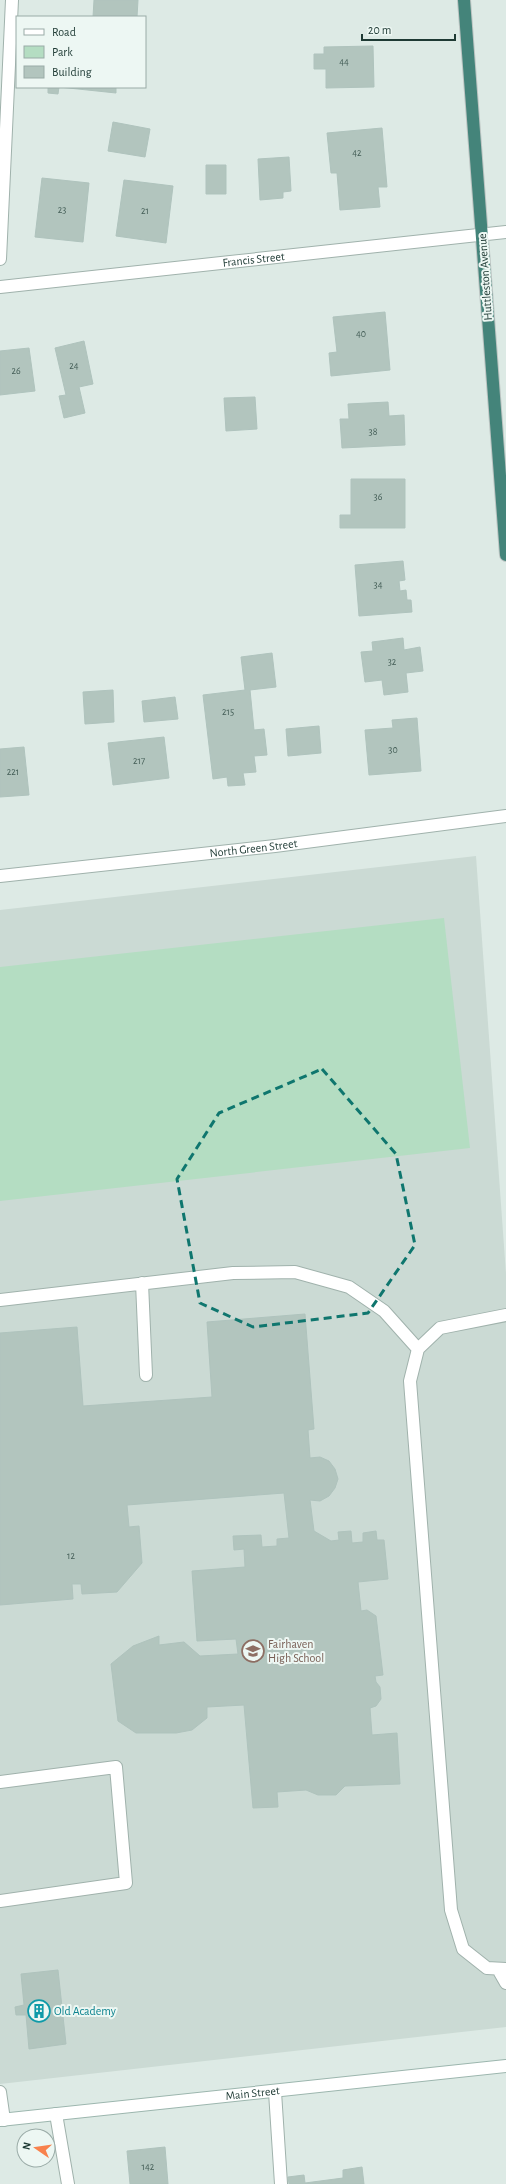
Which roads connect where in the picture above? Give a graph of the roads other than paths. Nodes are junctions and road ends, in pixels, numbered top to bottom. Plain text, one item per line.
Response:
1 (12, 0) edge
2 (464, 0) edge
3 (506, 232) edge
4 (482, 235) junction
5 (0, 259) edge
6 (0, 286) edge
7 (506, 555) edge
8 (506, 816) edge
9 (0, 876) edge
10 (142, 1283) junction
11 (0, 1300) edge
12 (506, 1315) edge
13 (418, 1349) junction
14 (146, 1375) dead end
15 (0, 1782) edge
16 (0, 1901) edge
17 (502, 1969) edge
18 (506, 1983) edge
19 (506, 2066) edge
20 (0, 2092) edge
21 (275, 2092) junction
22 (56, 2114) junction
23 (2, 2120) edge
24 (68, 2184) edge
25 (281, 2184) edge

1 - 5 street
2 - 4 highway, Huttleston Avenue
3 - 4 street, Francis Street
4 - 6 street, Francis Street
4 - 7 highway, Huttleston Avenue
8 - 9 street, North Green Street
10 - 11 street
10 - 13 street
10 - 14 street
12 - 13 street
13 - 17 street
15 - 16 street
17 - 18 street
19 - 21 street, Main Street
20 - 23 street
21 - 22 street, Main Street
21 - 25 street
22 - 23 street, Main Street
22 - 24 street

